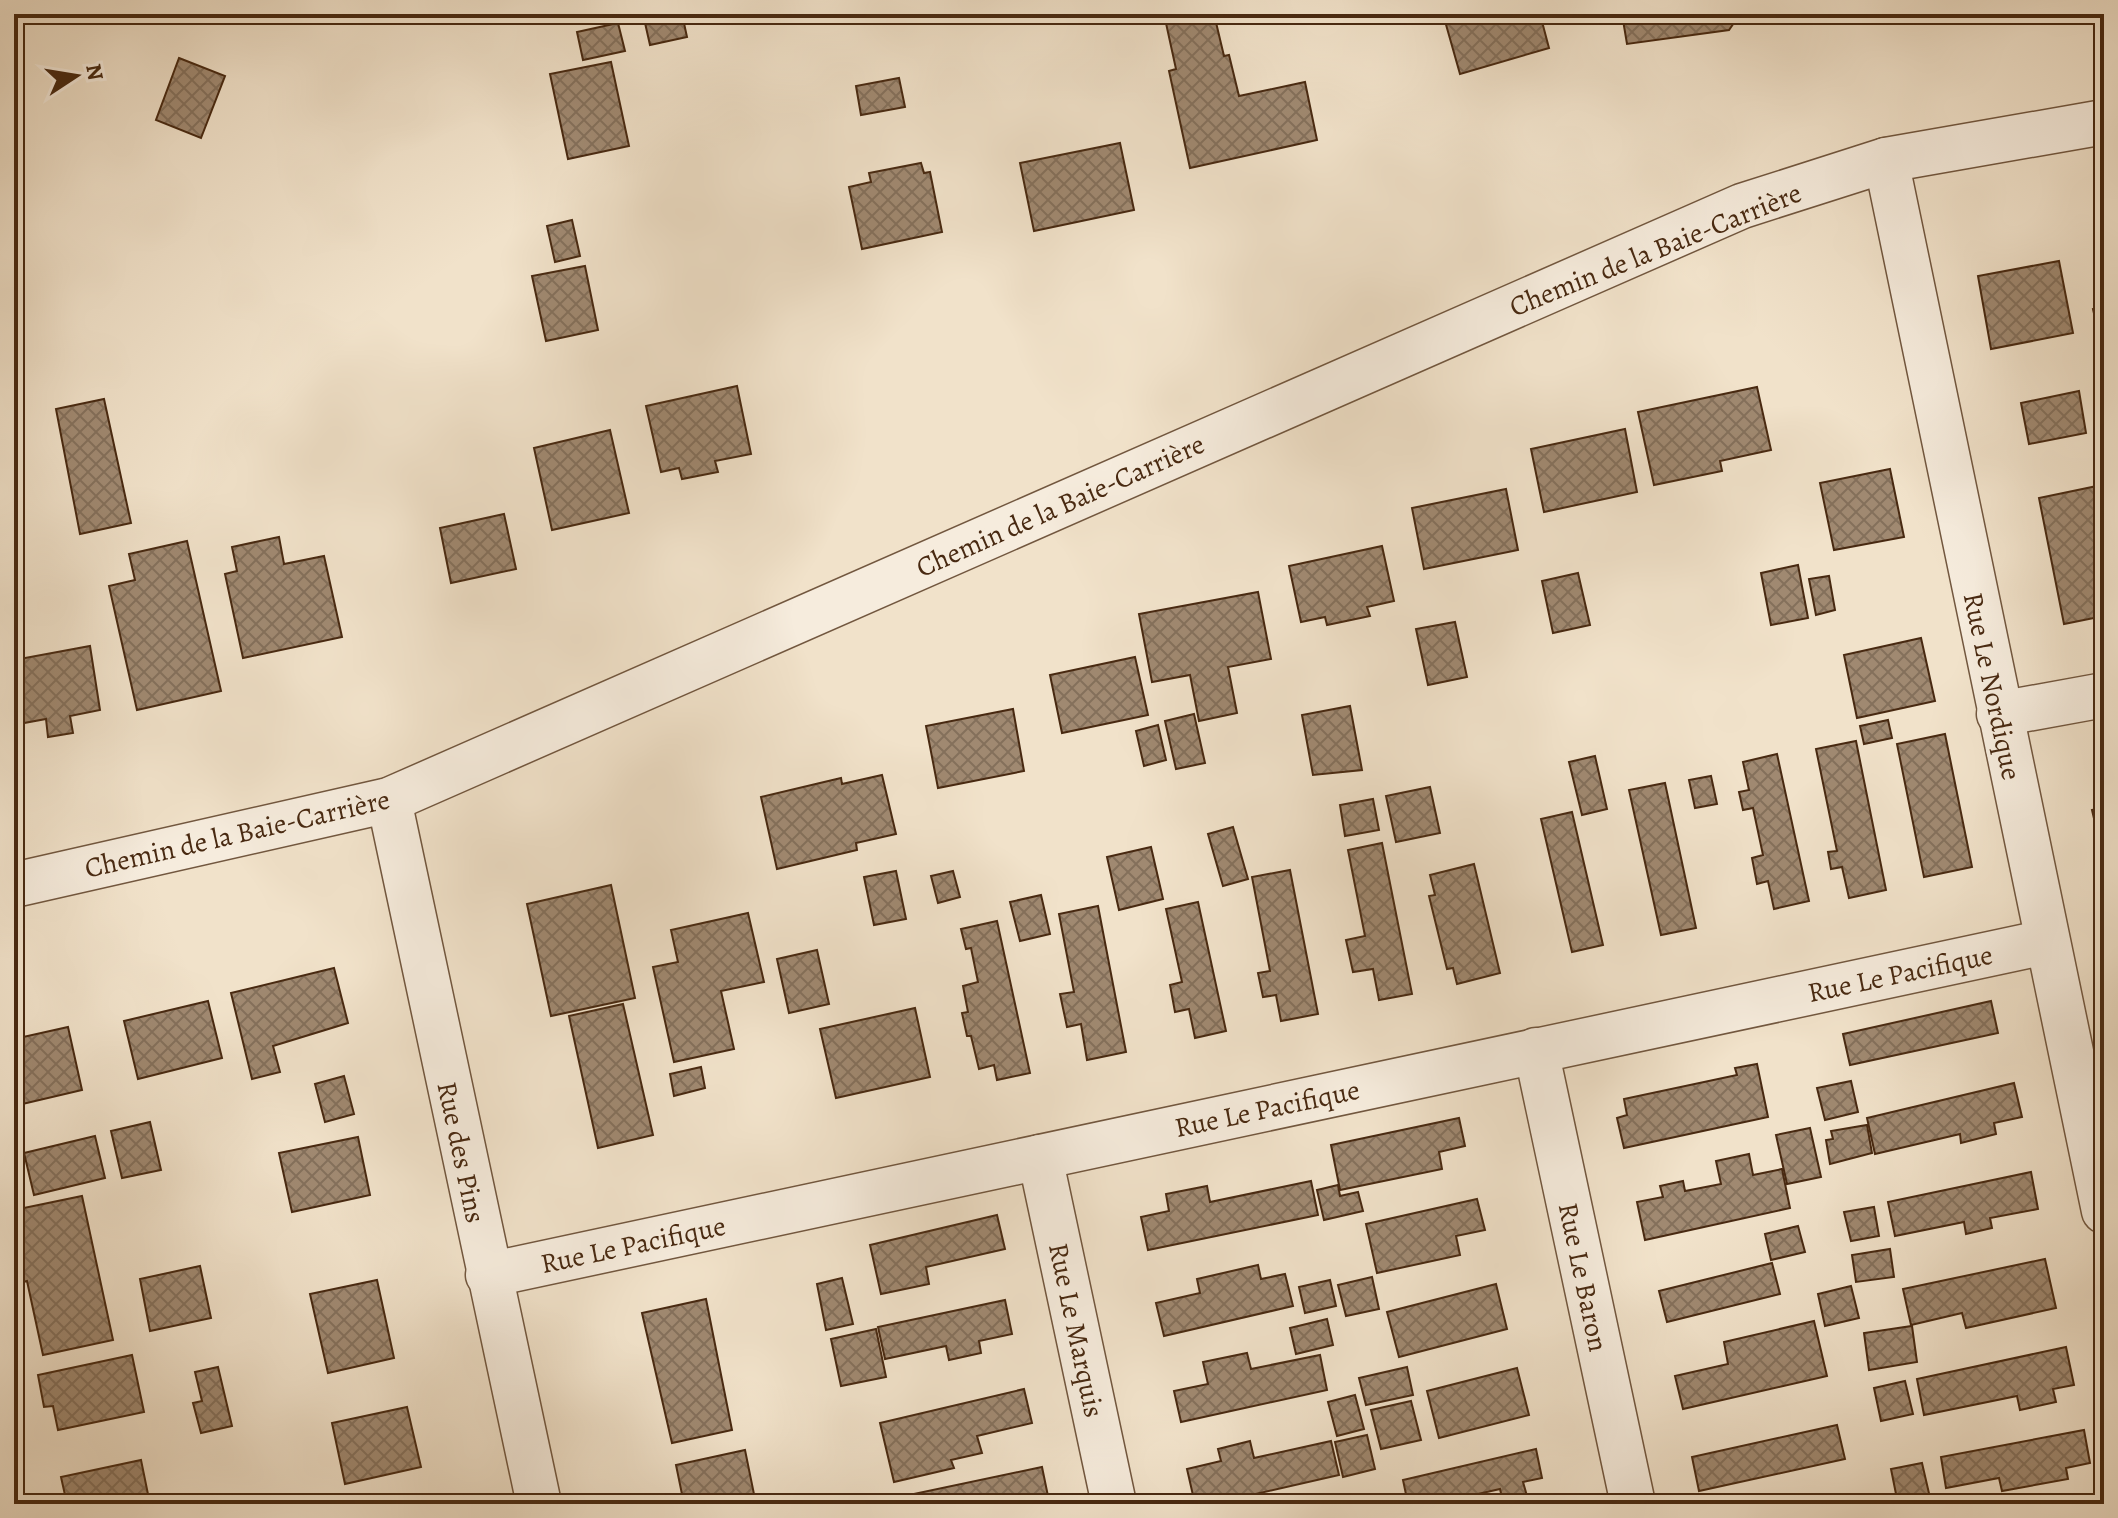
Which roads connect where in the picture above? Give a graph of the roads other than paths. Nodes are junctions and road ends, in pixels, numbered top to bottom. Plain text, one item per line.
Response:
1 (2104, 122) edge
2 (1886, 160) junction
3 (2104, 695) edge
4 (1999, 714) junction
5 (389, 800) junction
6 (14, 885) edge
7 (2046, 942) junction
8 (1536, 1050) junction
9 (1040, 1157) junction
10 (2104, 1211) edge
11 (488, 1275) junction
12 (539, 1504) edge
13 (1114, 1504) edge
14 (1633, 1504) edge

1 - 2 street, Chemin de la Baie-Carrière
2 - 4 street, Rue Le Nordique
2 - 5 street, Chemin de la Baie-Carrière
3 - 4 street
4 - 7 street, Rue Le Nordique
5 - 6 street, Chemin de la Baie-Carrière
5 - 11 street, Rue des Pins
7 - 8 street, Rue Le Pacifique
7 - 10 street, Rue Le Nordique
8 - 9 street, Rue Le Pacifique
8 - 14 street, Rue Le Baron
9 - 11 street, Rue Le Pacifique
9 - 13 street, Rue Le Marquis
11 - 12 street, Rue des Pins

